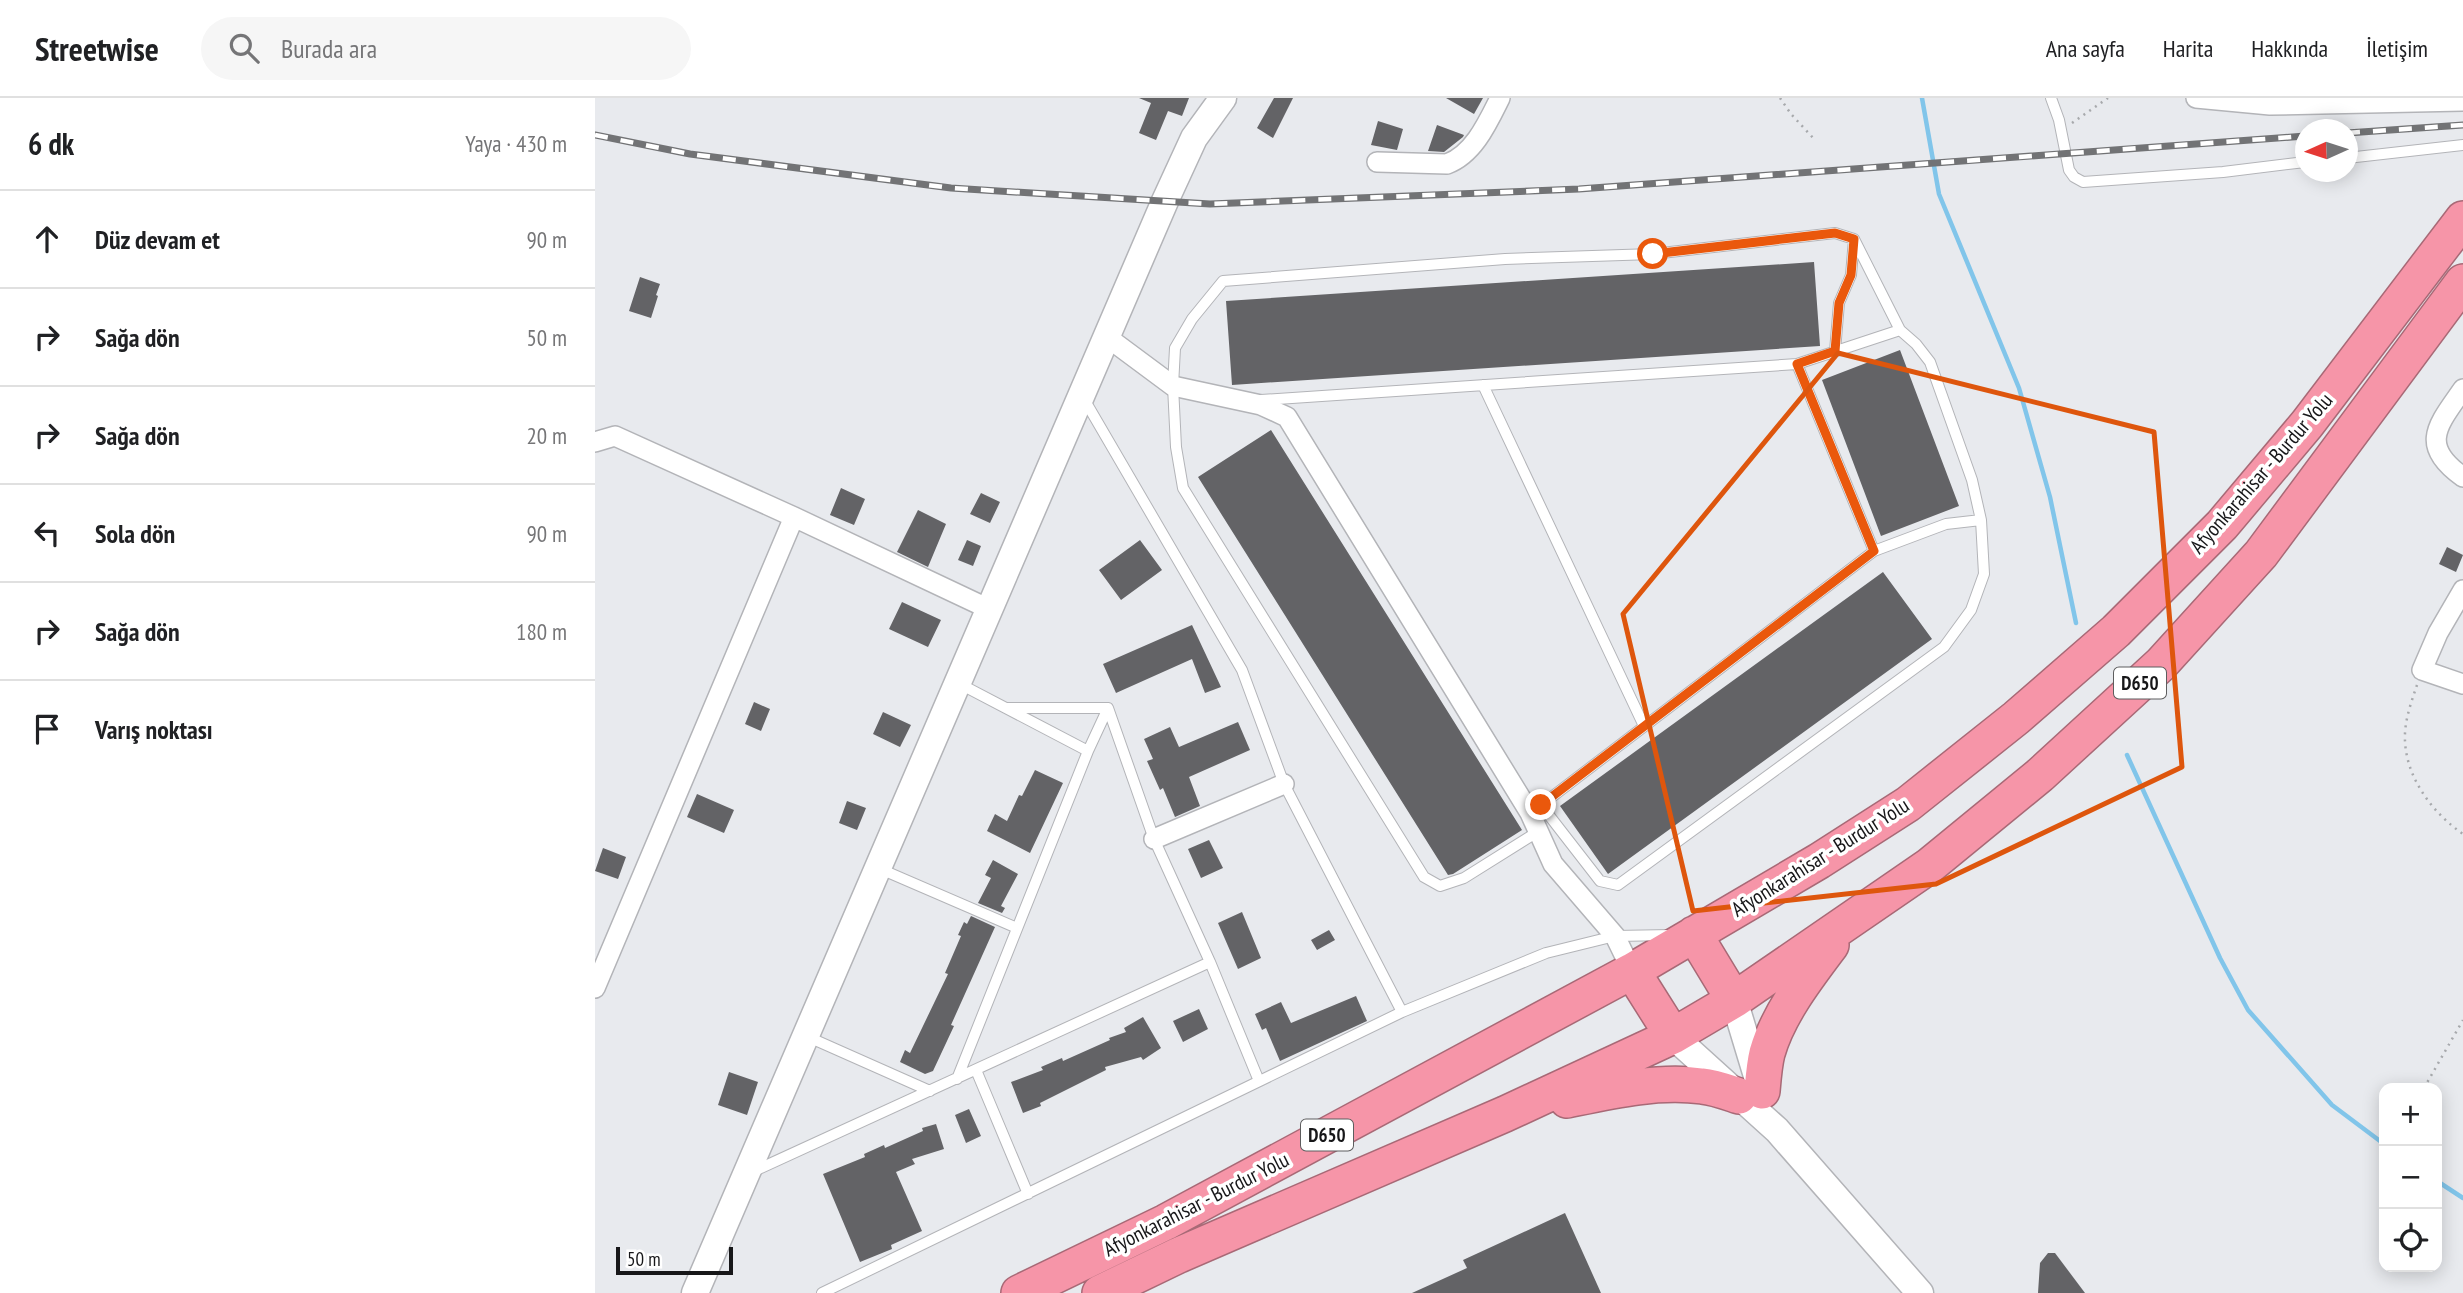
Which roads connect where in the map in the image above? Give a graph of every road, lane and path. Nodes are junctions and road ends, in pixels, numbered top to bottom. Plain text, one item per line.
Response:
1 (1223, 98) edge
2 (1500, 98) edge
3 (1780, 98) edge
4 (2051, 98) edge
5 (2108, 98) edge
6 (2196, 98) edge
7 (2463, 100) edge
8 (2371, 101) edge
9 (2061, 131) junction
10 (1815, 140) dead end
11 (2463, 145) edge
12 (2358, 157) edge
13 (1377, 162) dead end
14 (2295, 163) edge
15 (2463, 219) edge
16 (1854, 239) junction
17 (2463, 282) edge
18 (1900, 330) junction
19 (1107, 337) junction
20 (1835, 351) junction
21 (1797, 364) junction
22 (1483, 385) junction
23 (1173, 386) junction
24 (2463, 389) edge
25 (1082, 395) junction
26 (1243, 401) junction
27 (595, 442) edge
28 (2463, 477) edge
29 (794, 517) junction
30 (1981, 520) junction
31 (1874, 551) junction
32 (2463, 590) edge
33 (989, 610) junction
34 (2422, 670) junction
35 (958, 682) junction
36 (2463, 684) edge
37 (1006, 708) junction
38 (1108, 708) junction
39 (1644, 726) junction
40 (1088, 751) junction
41 (1284, 784) junction
42 (1537, 817) junction
43 (2463, 834) edge
44 (1154, 839) junction
45 (878, 868) junction
46 (1846, 924) junction
47 (1017, 928) junction
48 (1694, 934) junction
49 (1615, 936) junction
50 (1210, 962) junction
51 (1632, 971) junction
52 (595, 988) edge
53 (1734, 1000) junction
54 (1402, 1012) junction
55 (2463, 1020) edge
56 (805, 1036) junction
57 (1673, 1036) junction
58 (976, 1070) junction
59 (957, 1079) junction
60 (1259, 1081) junction
61 (2427, 1083) edge
62 (930, 1091) junction
63 (1750, 1093) junction
64 (1505, 1114) junction
65 (745, 1175) junction
66 (1028, 1194) junction
67 (695, 1293) edge
68 (822, 1293) edge
69 (1019, 1293) edge
70 (1100, 1293) edge
71 (1920, 1293) edge

1 - 19 street
2 - 13 street
3 - 10 path
4 - 9 lane
5 - 9 path
6 - 8 street
7 - 8 street
9 - 14 lane
11 - 12 lane
15 - 48 highway, Afyonkarahisar - Burdur Yolu / D650
16 - 18 lane
16 - 20 lane
16 - 23 lane
17 - 46 highway, Afyonkarahisar - Burdur Yolu / D650
18 - 20 lane
18 - 30 lane
19 - 23 street
19 - 25 street
20 - 21 lane
21 - 22 lane
21 - 31 lane
22 - 26 lane
22 - 39 lane
23 - 26 street
23 - 42 lane
24 - 28 street
25 - 33 street
25 - 41 lane
26 - 42 street
27 - 29 street
29 - 33 street
29 - 52 street
30 - 31 lane
30 - 42 lane
31 - 39 lane
32 - 34 street
33 - 35 street
34 - 36 street
34 - 43 path
35 - 37 lane
35 - 45 street
37 - 38 lane
37 - 40 lane
38 - 40 lane
38 - 44 lane
39 - 42 lane
40 - 47 lane
41 - 44 street
41 - 54 lane
42 - 49 street
44 - 50 lane
45 - 47 lane
45 - 56 street
46 - 53 highway, Afyonkarahisar - Burdur Yolu / D650
46 - 63 highway
47 - 59 lane
48 - 49 lane
48 - 51 highway, Afyonkarahisar - Burdur Yolu / D650
48 - 53 highway
49 - 51 street
49 - 54 lane
50 - 58 lane
50 - 60 lane
51 - 57 highway
51 - 69 highway, Afyonkarahisar - Burdur Yolu / D650
53 - 57 highway, Afyonkarahisar - Burdur Yolu / D650
53 - 63 street
54 - 60 lane
55 - 61 path
56 - 62 lane
56 - 65 street
57 - 63 street
57 - 64 highway, Afyonkarahisar - Burdur Yolu / D650
58 - 59 lane
58 - 66 lane
59 - 62 lane
60 - 66 lane
62 - 65 lane
63 - 64 highway
63 - 71 street
64 - 70 highway, Afyonkarahisar - Burdur Yolu / D650
65 - 67 street
66 - 68 lane

